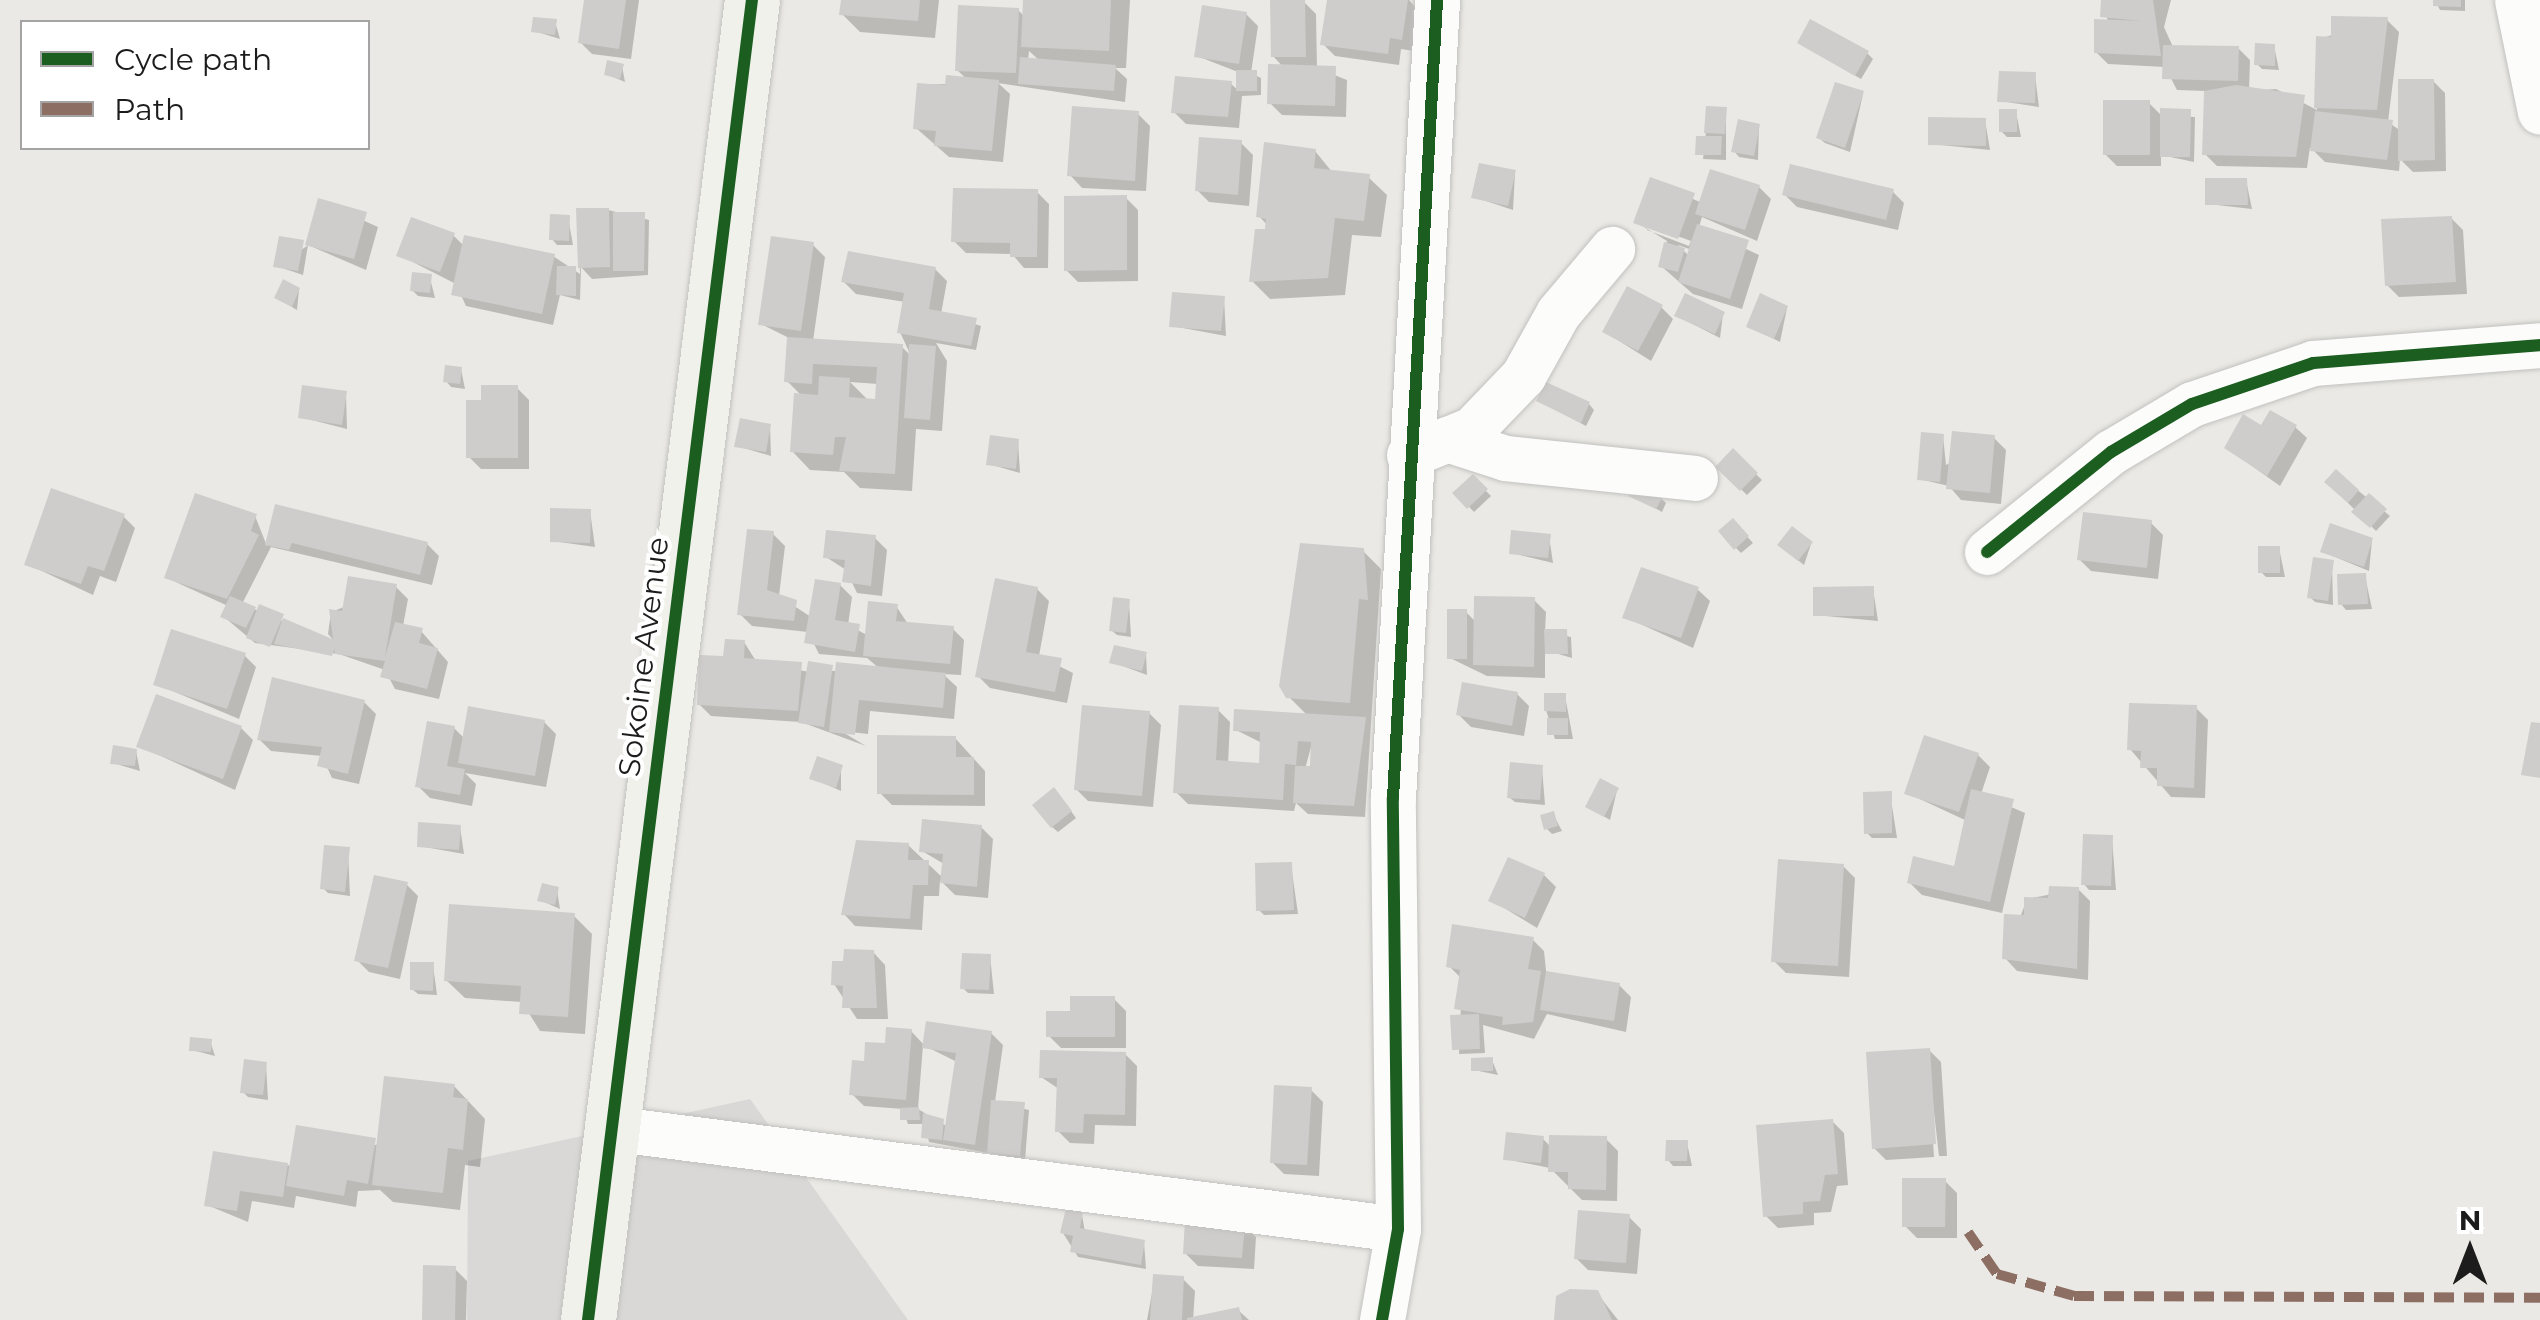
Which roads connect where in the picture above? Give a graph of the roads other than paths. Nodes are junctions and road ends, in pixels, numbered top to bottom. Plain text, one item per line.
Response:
1 (752, 0) edge
2 (1437, 0) edge
3 (2517, 0) edge
4 (2540, 112) edge
5 (1612, 249) dead end
6 (2540, 345) edge
7 (1428, 447) junction
8 (1696, 478) dead end
9 (1987, 552) dead end
10 (609, 1128) junction
11 (1398, 1229) junction
12 (588, 1320) edge
13 (1382, 1320) edge

1 - 10 street, Sokoine Avenue
2 - 7 street
3 - 4 street
5 - 7 street
6 - 9 street
7 - 8 street
7 - 11 street
10 - 11 street
10 - 12 street, Sokoine Avenue
11 - 13 street

